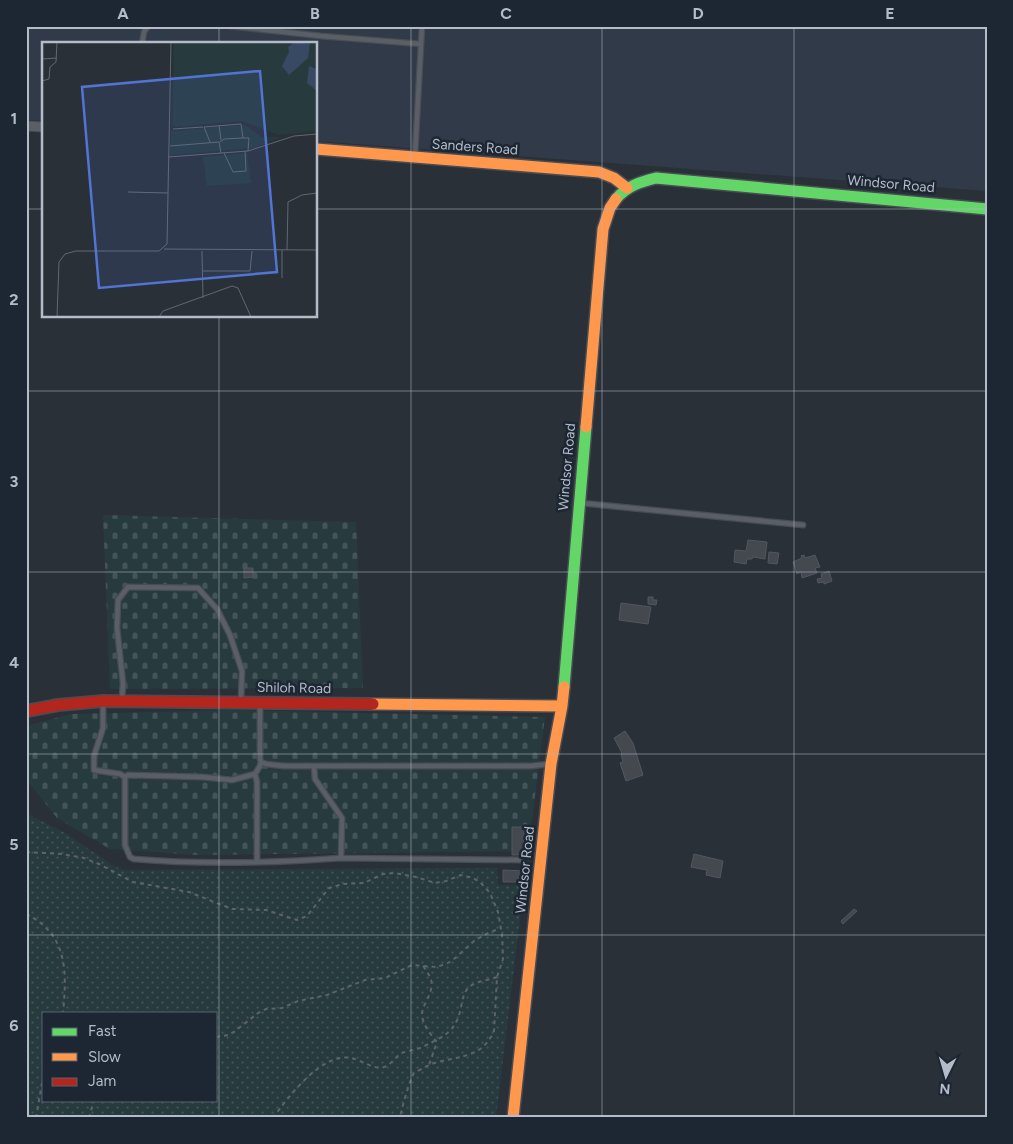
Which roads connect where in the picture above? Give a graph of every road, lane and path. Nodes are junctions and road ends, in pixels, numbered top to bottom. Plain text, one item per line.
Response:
1 (148, 26) edge
2 (230, 26) edge
3 (422, 26) edge
4 (142, 42) edge
5 (421, 44) junction
6 (26, 126) edge
7 (42, 127) edge
8 (318, 150) edge
9 (415, 158) junction
10 (626, 188) junction
11 (987, 209) edge
12 (579, 503) junction
13 (803, 525) dead end
14 (103, 701) junction
15 (122, 701) junction
16 (241, 702) junction
17 (260, 702) junction
18 (562, 706) junction
19 (26, 711) edge
20 (261, 762) junction
21 (551, 764) junction
22 (314, 766) junction
23 (255, 774) junction
24 (125, 777) junction
25 (26, 852) edge
26 (341, 858) junction
27 (521, 860) dead end
28 (257, 862) junction
29 (26, 914) edge
30 (501, 928) junction
31 (423, 966) junction
32 (497, 977) junction
33 (63, 1012) edge
34 (218, 1038) edge
35 (435, 1040) junction
36 (429, 1065) junction
37 (42, 1083) edge
38 (93, 1102) edge
39 (36, 1118) edge
40 (89, 1118) edge
41 (273, 1118) edge
42 (400, 1118) edge
43 (513, 1118) edge

1 - 4 lane
2 - 5 lane
3 - 5 lane
5 - 9 lane
6 - 7 street
8 - 9 main road, Sanders Road
9 - 10 main road, Sanders Road
10 - 11 main road, Windsor Road
10 - 12 main road, Windsor Road
12 - 13 lane
12 - 18 main road, Windsor Road
14 - 15 main road, Shiloh Road
14 - 19 main road, Shiloh Road
14 - 24 lane
15 - 16 main road, Shiloh Road
15 - 16 lane
16 - 17 main road, Shiloh Road
17 - 18 main road, Shiloh Road
17 - 20 lane
18 - 21 main road, Windsor Road
20 - 22 lane
20 - 23 lane
21 - 22 lane
21 - 43 main road, Windsor Road
22 - 26 lane
23 - 24 lane
23 - 28 lane
24 - 28 lane
25 - 30 path
26 - 27 lane
26 - 28 lane
29 - 33 path
30 - 31 path
30 - 32 path
31 - 34 path
31 - 35 path
32 - 35 path
32 - 36 path
35 - 36 path
35 - 41 path
36 - 42 path
37 - 39 path
38 - 40 path

